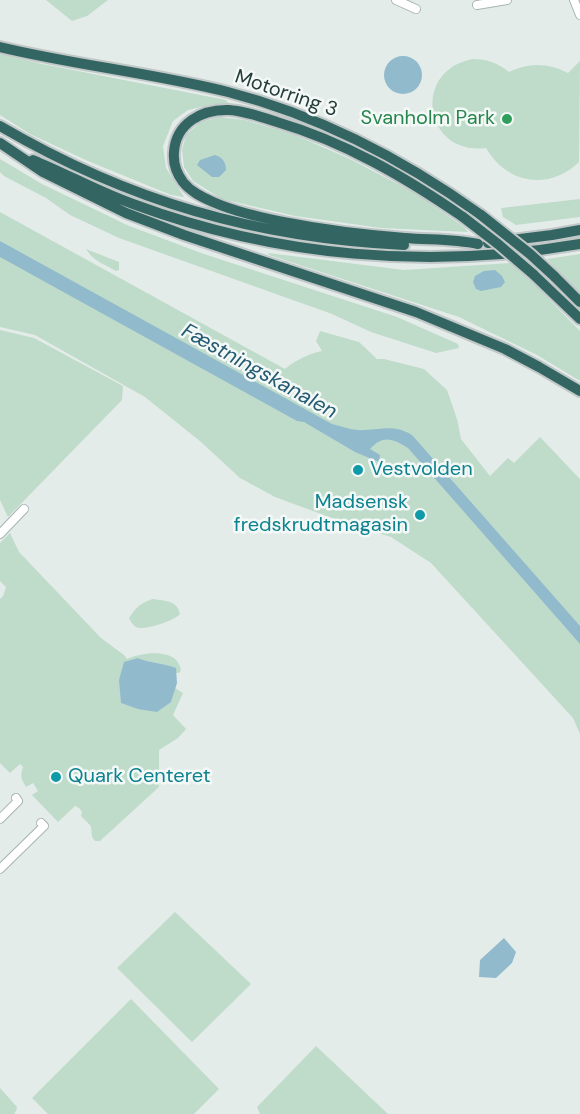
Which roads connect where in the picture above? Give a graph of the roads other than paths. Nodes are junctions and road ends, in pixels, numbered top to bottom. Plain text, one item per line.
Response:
1 (396, 0) edge
2 (507, 0) edge
3 (574, 0) edge
4 (477, 5) dead end
5 (416, 9) dead end
6 (580, 15) edge
7 (0, 47) edge
8 (0, 126) edge
9 (0, 143) edge
10 (17, 153) junction
11 (580, 230) edge
12 (478, 244) junction
13 (580, 244) edge
14 (580, 302) edge
15 (580, 320) edge
16 (580, 392) edge
17 (24, 509) dead end
18 (0, 534) edge
19 (16, 798) dead end
20 (0, 819) edge
21 (41, 823) dead end
22 (0, 870) edge

1 - 5 street
2 - 4 street
3 - 6 street
7 - 14 highway, Motorring 3, bridge
8 - 12 highway
9 - 10 highway
10 - 13 highway
10 - 16 highway
11 - 12 highway
12 - 15 highway, bridge
17 - 18 street
19 - 20 street
21 - 22 street

